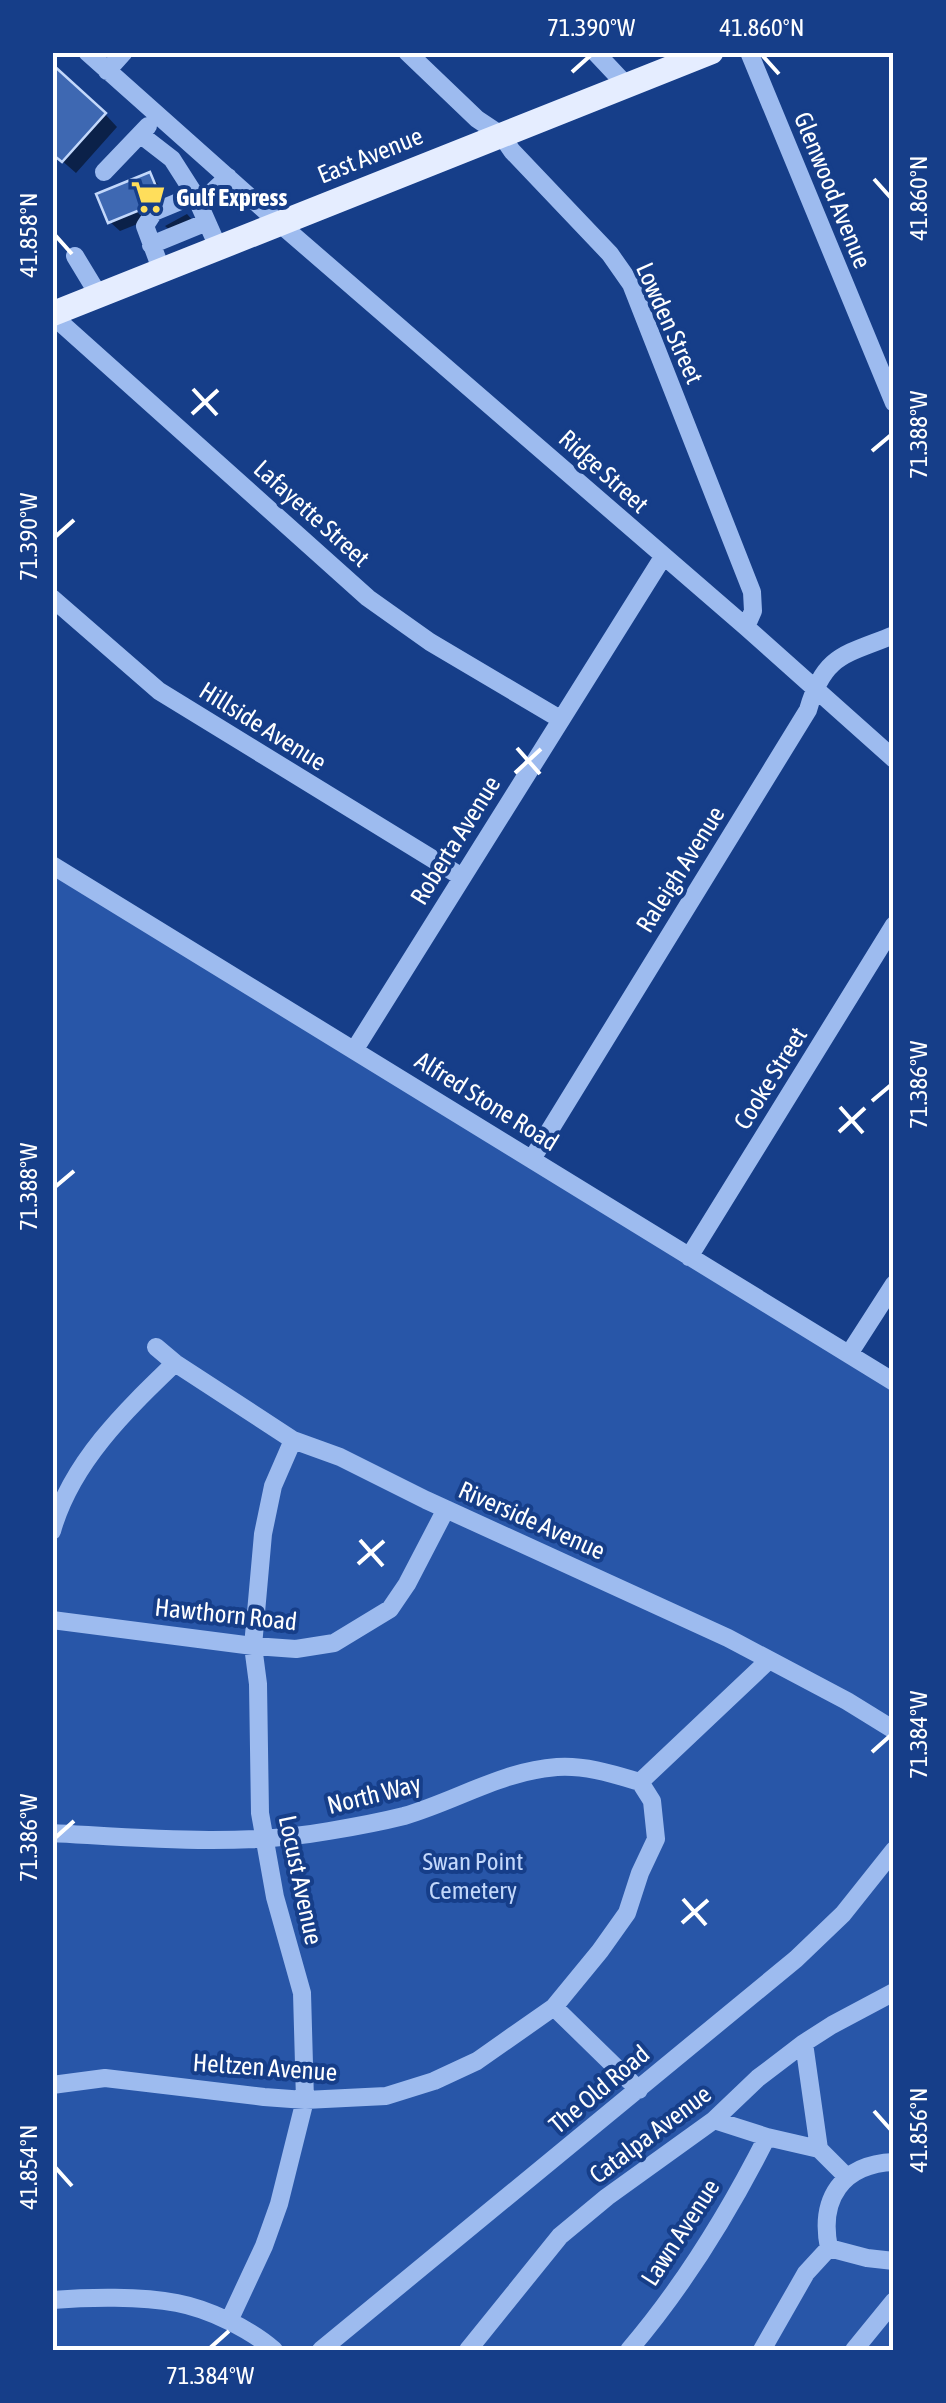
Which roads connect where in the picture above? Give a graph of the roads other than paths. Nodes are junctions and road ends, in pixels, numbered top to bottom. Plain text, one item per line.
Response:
1 (87, 52) edge
2 (124, 52) edge
3 (407, 52) edge
4 (594, 52) edge
5 (710, 52) edge
6 (748, 52) edge
7 (107, 71) junction
8 (626, 86) junction
9 (158, 114) junction
10 (141, 135) junction
11 (501, 136) junction
12 (104, 172) dead end
13 (228, 178) junction
14 (200, 207) junction
15 (279, 223) junction
16 (218, 247) junction
17 (76, 256) dead end
18 (156, 257) junction
19 (98, 294) junction
20 (52, 314) edge
21 (894, 403) edge
22 (662, 557) junction
23 (52, 598) edge
24 (746, 627) junction
25 (894, 635) edge
26 (814, 688) junction
27 (560, 718) junction
28 (894, 759) edge
29 (52, 864) edge
30 (462, 877) junction
31 (894, 925) edge
32 (355, 1049) junction
33 (532, 1159) junction
34 (688, 1257) junction
35 (894, 1284) edge
36 (156, 1348) dead end
37 (849, 1354) junction
38 (175, 1363) junction
39 (894, 1382) edge
40 (293, 1440) junction
41 (446, 1508) junction
42 (52, 1531) edge
43 (52, 1620) edge
44 (253, 1646) junction
45 (768, 1660) junction
46 (894, 1730) edge
47 (640, 1782) junction
48 (52, 1832) edge
49 (262, 1838) junction
50 (894, 1850) edge
51 (894, 1992) edge
52 (554, 2007) junction
53 (804, 2043) junction
54 (52, 2085) edge
55 (639, 2090) junction
56 (305, 2100) junction
57 (714, 2120) junction
58 (768, 2137) junction
59 (819, 2149) junction
60 (894, 2162) edge
61 (846, 2176) junction
62 (830, 2248) junction
63 (894, 2261) edge
64 (52, 2300) edge
65 (894, 2301) edge
66 (230, 2321) junction
67 (274, 2350) edge
68 (320, 2350) edge
69 (468, 2350) edge
70 (629, 2350) edge
71 (762, 2350) edge
72 (854, 2350) edge

1 - 7 street, Ridge Street
2 - 7 street
3 - 11 street, Lowden Street
4 - 8 street
5 - 8 main road, East Avenue
6 - 21 street, Glenwood Avenue
7 - 9 street, Ridge Street
8 - 11 main road, East Avenue
9 - 10 street
9 - 13 street, Ridge Street
10 - 12 street
10 - 14 street
11 - 15 main road, East Avenue
11 - 24 street, Lowden Street
13 - 14 street
13 - 15 street, Ridge Street
14 - 16 street
14 - 18 street
14 - 18 street
15 - 16 main road, East Avenue
15 - 22 street, Ridge Street
16 - 18 main road, East Avenue
17 - 19 street
18 - 19 main road, East Avenue
19 - 20 main road, East Avenue
20 - 27 street, Lafayette Street
22 - 24 street, Ridge Street
22 - 27 street, Roberta Avenue
23 - 30 street, Hillside Avenue
24 - 26 street, Ridge Street
25 - 26 street, Raleigh Avenue
26 - 28 street, Ridge Street
26 - 33 street, Raleigh Avenue
27 - 30 street, Roberta Avenue
29 - 32 street, Alfred Stone Road
30 - 32 street, Roberta Avenue
31 - 34 street, Cooke Street
32 - 33 street, Alfred Stone Road
33 - 34 street, Alfred Stone Road
34 - 37 street, Alfred Stone Road
35 - 37 street
36 - 38 street, Riverside Avenue
37 - 39 street, Alfred Stone Road
38 - 40 street, Riverside Avenue
38 - 42 street
40 - 41 street, Riverside Avenue
40 - 44 street, Locust Avenue
41 - 44 street, Hawthorn Road
41 - 45 street, Riverside Avenue
43 - 44 street, Hawthorn Road
44 - 49 street, Locust Avenue
45 - 46 street, Riverside Avenue
45 - 47 street
47 - 49 street, North Way
47 - 52 street, Heltzen Avenue
48 - 49 street, North Way
49 - 56 street, Locust Avenue
50 - 55 street, The Old Road
51 - 53 street, Catalpa Avenue
52 - 55 street
52 - 56 street, Heltzen Avenue
53 - 57 street, Catalpa Avenue
53 - 59 street
54 - 56 street, Heltzen Avenue
55 - 68 street, The Old Road
56 - 66 street, Locust Avenue
57 - 58 street
57 - 69 street, Catalpa Avenue
58 - 59 street
58 - 70 street, Lawn Avenue
59 - 61 street
60 - 61 street
61 - 62 street
62 - 63 street
62 - 71 street
64 - 66 street
65 - 72 street
66 - 67 street

